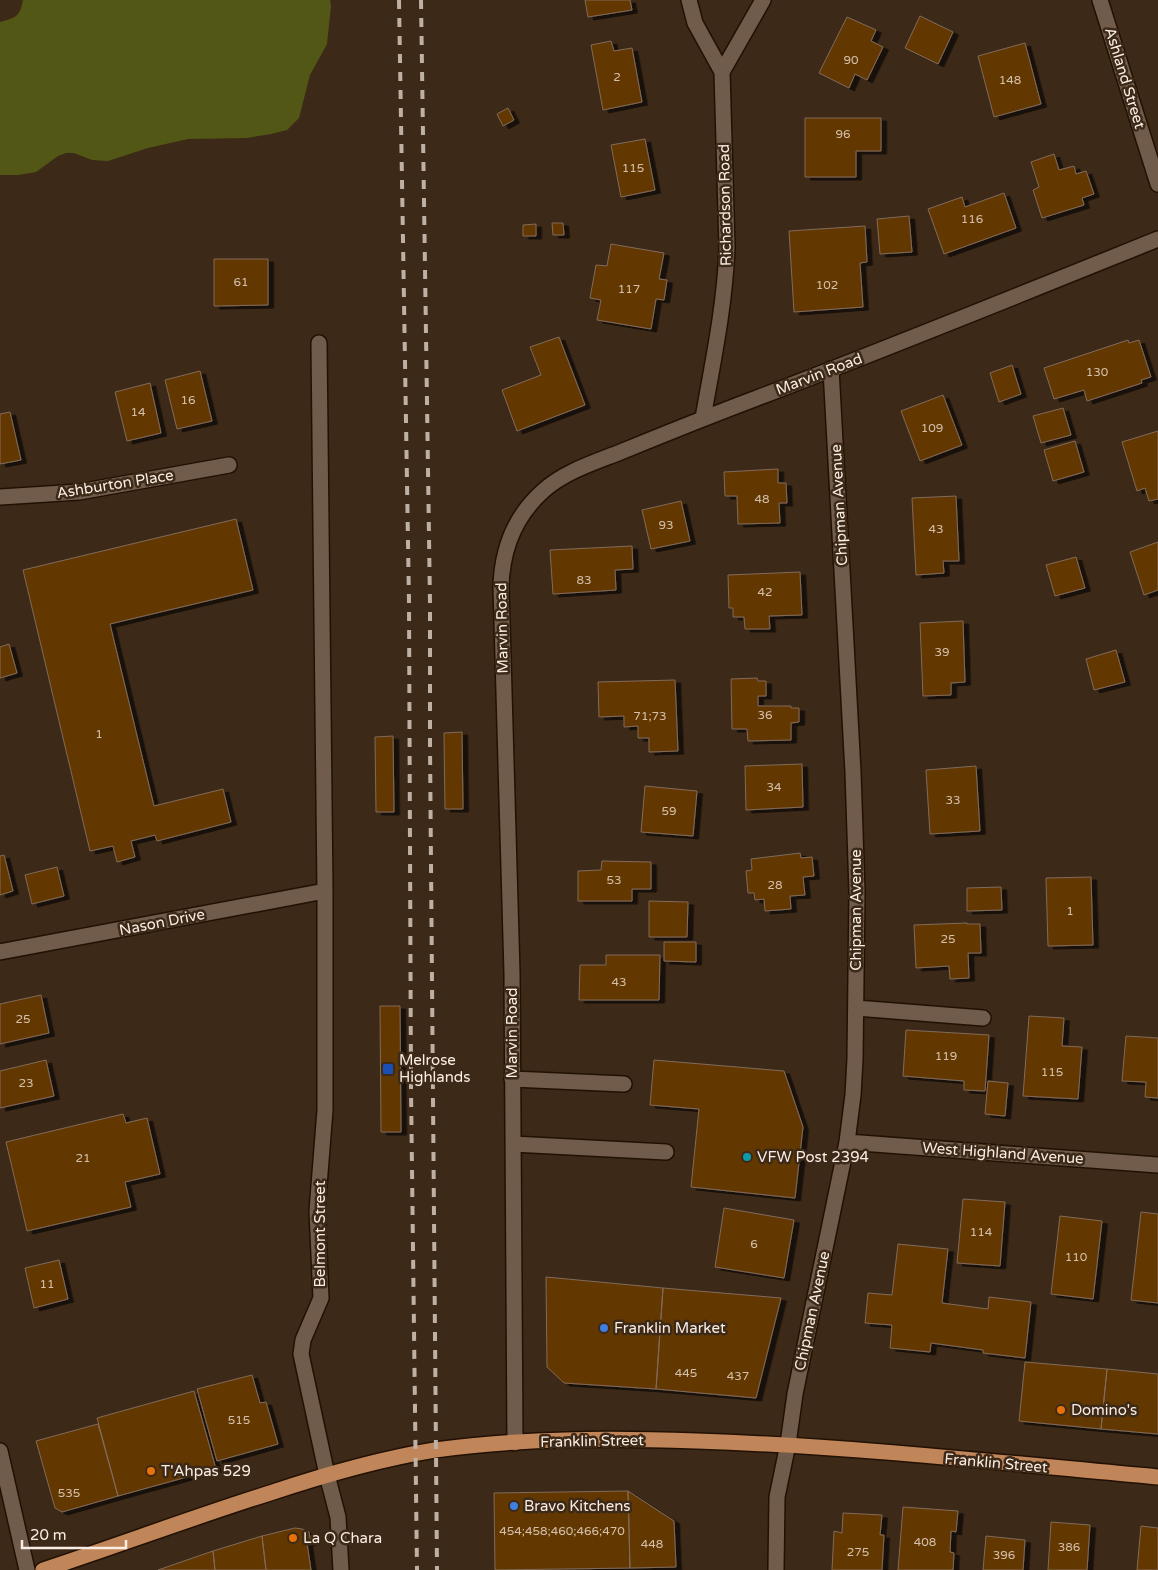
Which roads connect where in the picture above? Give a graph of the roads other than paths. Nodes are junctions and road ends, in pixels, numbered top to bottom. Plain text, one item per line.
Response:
1 (689, 0) edge
2 (763, 0) edge
3 (1100, 0) edge
4 (722, 72) junction
5 (1158, 184) edge
6 (1158, 239) edge
7 (319, 343) dead end
8 (832, 369) junction
9 (703, 418) junction
10 (229, 465) dead end
11 (0, 498) edge
12 (325, 891) junction
13 (0, 952) edge
14 (856, 1008) junction
15 (983, 1018) dead end
16 (512, 1079) junction
17 (624, 1084) dead end
18 (847, 1142) junction
19 (513, 1144) junction
20 (666, 1152) dead end
21 (1158, 1164) edge
22 (515, 1443) junction
23 (788, 1444) junction
24 (0, 1451) edge
25 (327, 1474) junction
26 (1158, 1477) edge
27 (28, 1570) edge
28 (43, 1570) edge
29 (341, 1570) edge
30 (776, 1570) edge

1 - 4 street
2 - 4 street
3 - 5 street, Ashland Street
4 - 9 street, Richardson Road
6 - 8 street, Marvin Road
7 - 12 street, Belmont Street
8 - 9 street, Marvin Road
8 - 14 street, Chipman Avenue
9 - 16 street, Marvin Road
10 - 11 street, Ashburton Place
12 - 13 street, Nason Drive
12 - 25 street, Belmont Street
14 - 15 street
14 - 18 street, Chipman Avenue
16 - 17 street
16 - 19 street, Marvin Road
18 - 21 street, West Highland Avenue
18 - 23 street, Chipman Avenue
19 - 20 street
19 - 22 street, Marvin Road
22 - 23 main road, Franklin Street
22 - 25 main road, Franklin Street
23 - 26 main road, Franklin Street
23 - 30 street, Chipman Avenue
24 - 27 street
25 - 28 main road, Franklin Street
25 - 29 street, Belmont Street

